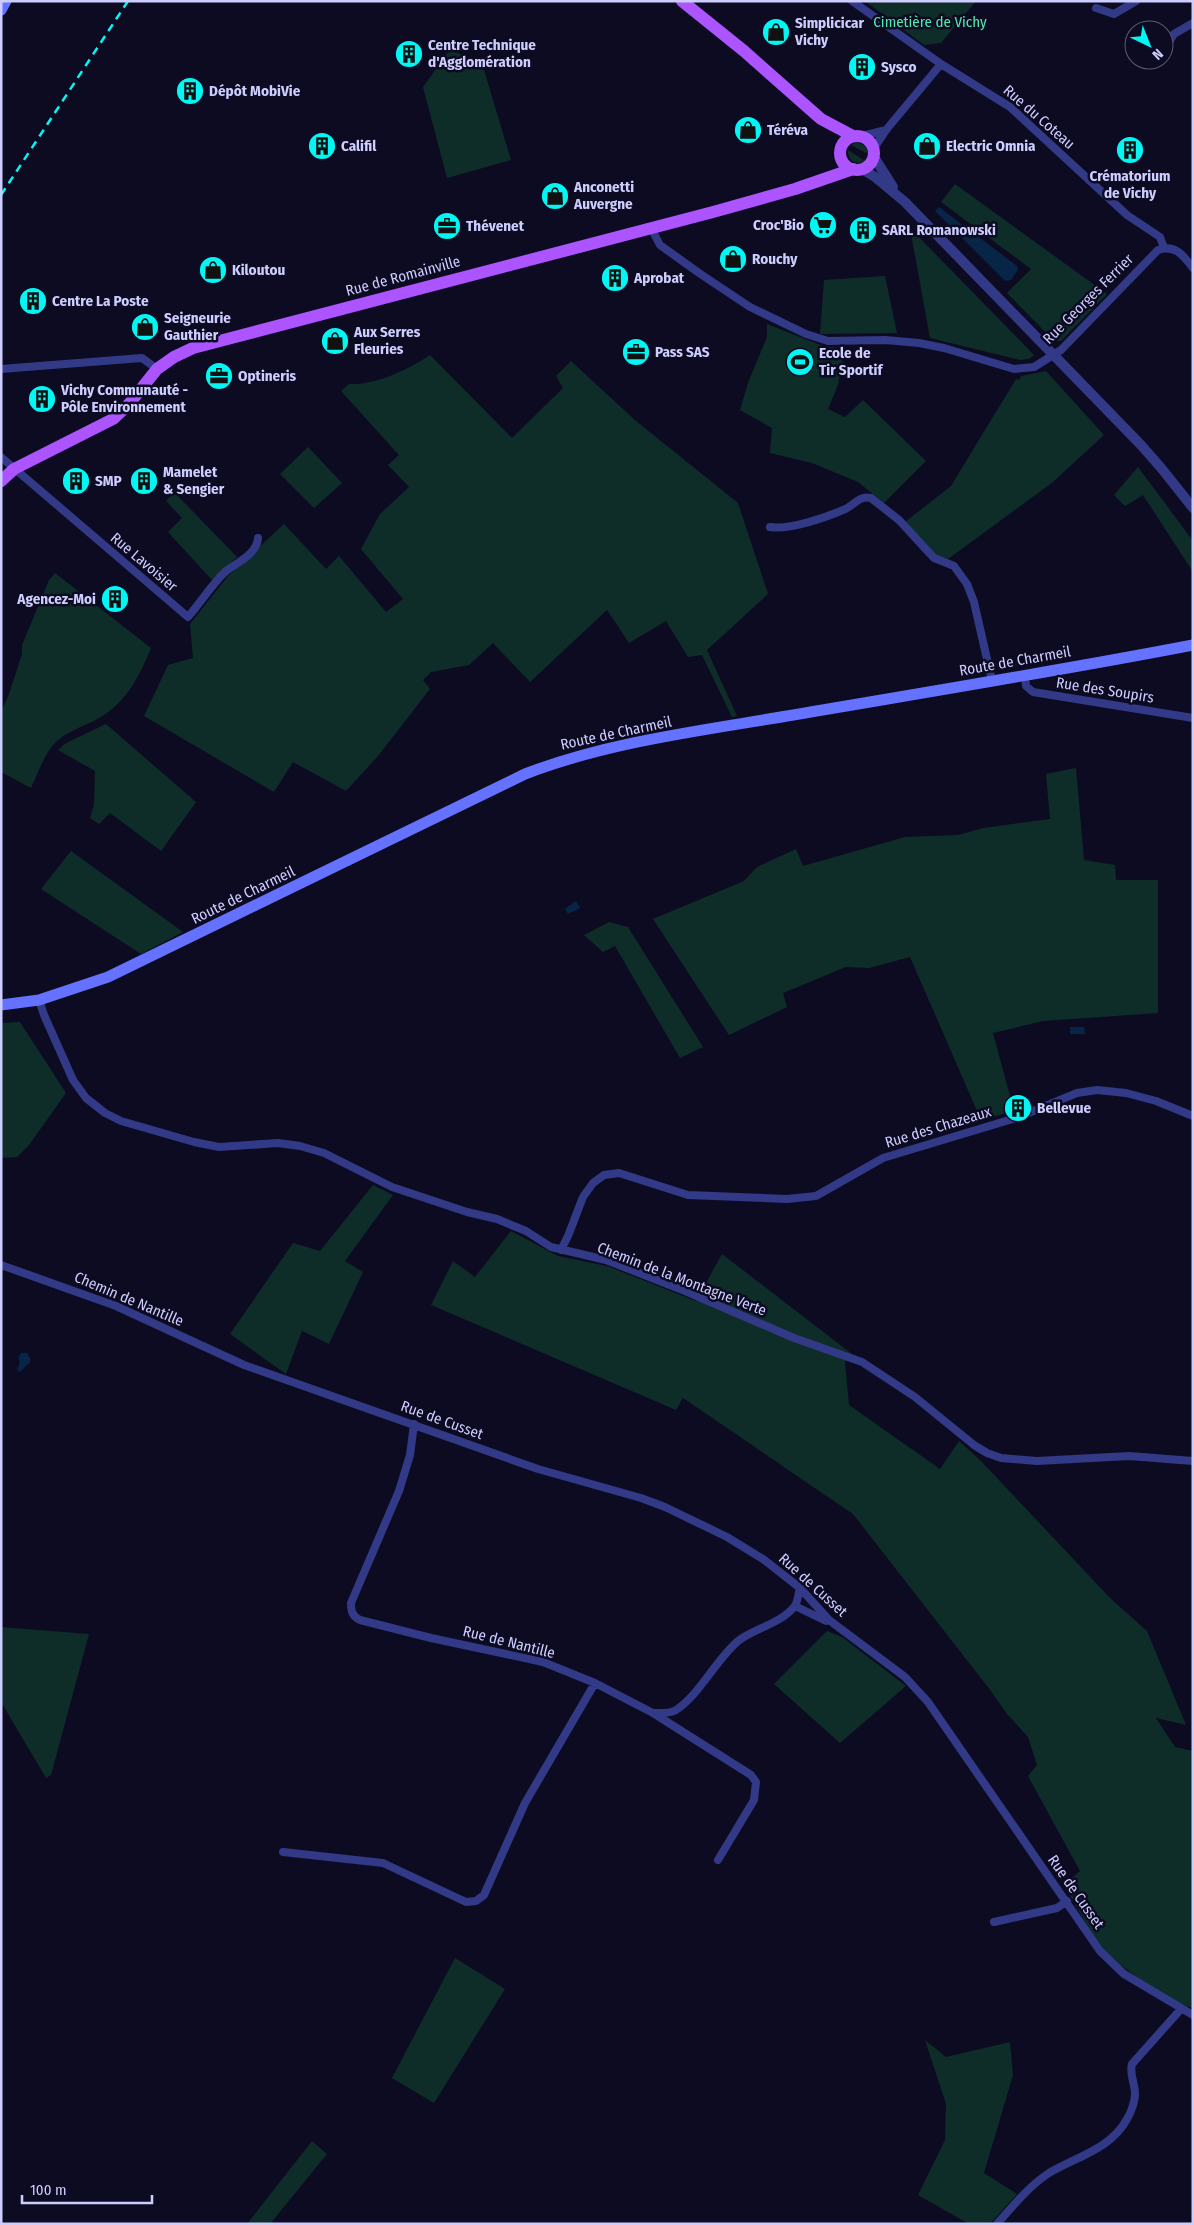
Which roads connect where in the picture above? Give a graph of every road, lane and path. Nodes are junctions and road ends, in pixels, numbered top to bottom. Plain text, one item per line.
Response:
1 (6, 1) edge
2 (682, 1) edge
3 (852, 1) edge
4 (1136, 1) edge
5 (1096, 8) dead end
6 (1, 10) edge
7 (1193, 23) edge
8 (1174, 34) edge
9 (941, 64) junction
10 (820, 119) junction
11 (886, 130) junction
12 (858, 136) junction
13 (841, 153) junction
14 (874, 153) junction
15 (857, 169) junction
16 (816, 180) junction
17 (906, 204) junction
18 (652, 228) junction
19 (1164, 248) junction
20 (1193, 268) edge
21 (1052, 356) junction
22 (1, 369) edge
23 (157, 369) junction
24 (1, 457) edge
25 (14, 469) junction
26 (1, 481) edge
27 (1193, 508) edge
28 (770, 527) dead end
29 (258, 538) dead end
30 (1193, 645) edge
31 (1024, 675) junction
32 (992, 681) junction
33 (1193, 718) edge
34 (39, 1000) junction
35 (1, 1005) edge
36 (1193, 1116) edge
37 (561, 1250) junction
38 (1, 1265) edge
39 (244, 1364) joint
40 (414, 1424) junction
41 (1193, 1461) edge
42 (800, 1588) junction
43 (795, 1606) junction
44 (830, 1620) junction
45 (595, 1683) junction
46 (674, 1712) junction
47 (653, 1713) junction
48 (678, 1730) junction
49 (283, 1852) dead end
50 (718, 1860) dead end
51 (1067, 1901) junction
52 (994, 1922) dead end
53 (1181, 2009) junction
54 (1193, 2015) edge
55 (997, 2224) edge

1 - 6 main road
2 - 10 main road
3 - 9 street, Rue du Coteau
4 - 5 street
7 - 8 street
9 - 11 street
9 - 19 street, Rue du Coteau
10 - 12 main road
10 - 13 main road
11 - 12 street
11 - 14 street
12 - 13 main road
12 - 14 main road
13 - 15 main road
13 - 16 main road, Rue de Romainville
14 - 15 main road
14 - 17 street
15 - 16 main road, Rue de Romainville
15 - 17 street
16 - 18 main road, Rue de Romainville
17 - 21 street
18 - 21 street, Rue Georges Ferrier
18 - 23 main road, Rue de Romainville
19 - 20 street
19 - 21 street, Rue Georges Ferrier
21 - 27 street
22 - 23 street
23 - 25 main road, Rue de Romainville
24 - 25 street, Rue Lavoisier
25 - 26 main road, Rue de Romainville
25 - 29 street, Rue Lavoisier
28 - 32 street
30 - 31 main road, Route de Charmeil
31 - 32 main road, Route de Charmeil
31 - 33 street, Rue des Soupirs
32 - 34 main road, Route de Charmeil
34 - 35 main road, Route de Charmeil
34 - 37 street, Chemin de la Montagne Verte
36 - 37 street, Rue des Chazeaux
37 - 41 street, Chemin de la Montagne Verte
38 - 39 street, Chemin de Nantille
39 - 40 street, Rue de Cusset
40 - 42 street, Rue de Cusset
40 - 45 street, Rue de Nantille
42 - 43 street
42 - 44 street, Rue de Cusset
43 - 44 street
43 - 46 street
44 - 51 street, Rue de Cusset
45 - 47 street, Rue de Nantille
45 - 49 street
46 - 47 street
46 - 48 street
47 - 48 street, Rue de Nantille
48 - 50 street, Rue de Nantille
51 - 52 street
51 - 53 street, Rue de Cusset
53 - 54 street, Rue de Cusset
53 - 55 street

